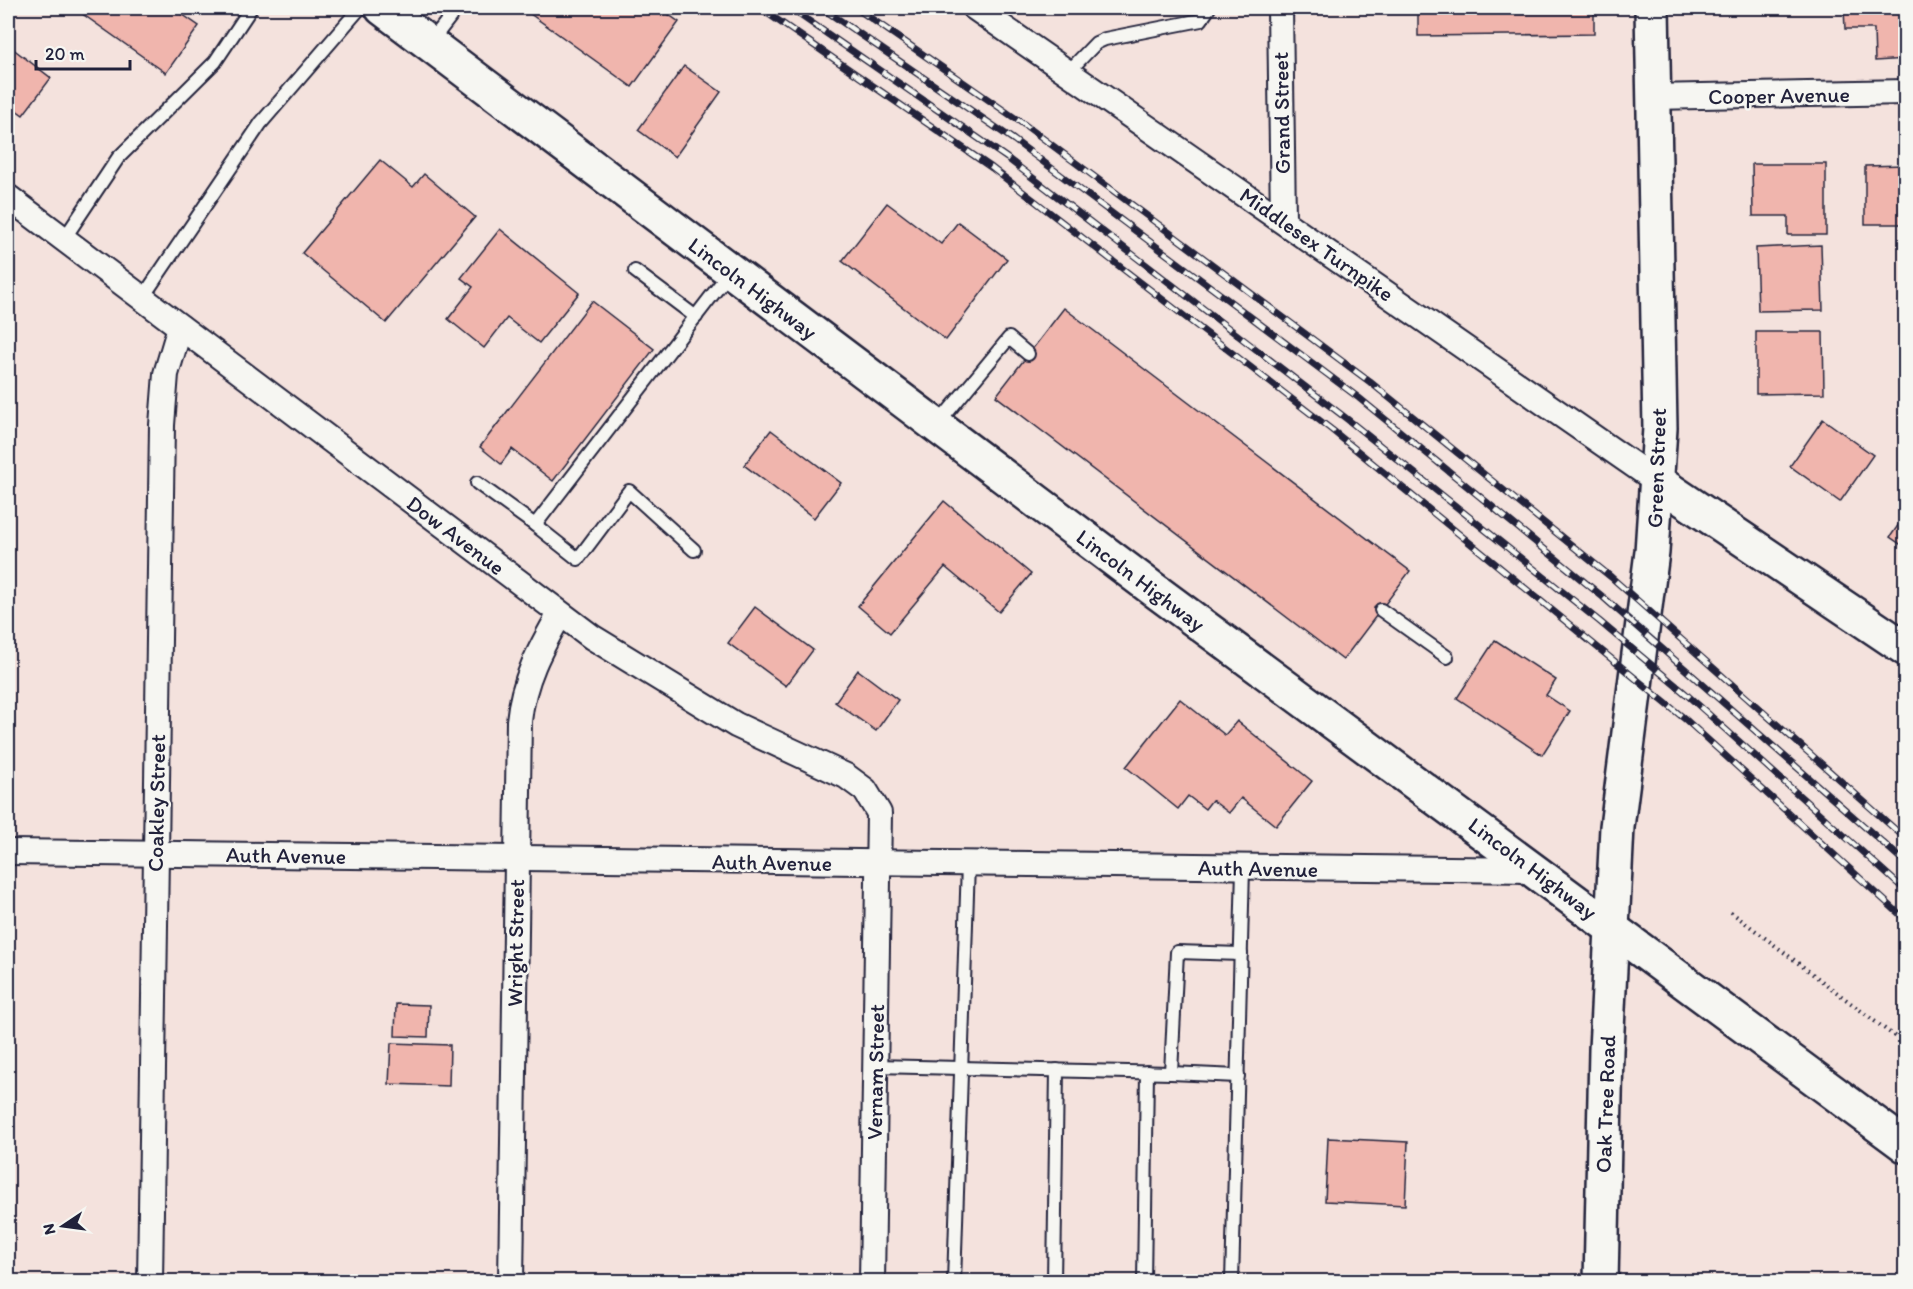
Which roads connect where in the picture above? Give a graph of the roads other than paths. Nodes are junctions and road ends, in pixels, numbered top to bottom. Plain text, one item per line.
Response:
1 (251, 8) edge
2 (360, 8) edge
3 (382, 8) edge
4 (458, 8) edge
5 (975, 8) edge
6 (1209, 8) edge
7 (1280, 8) edge
8 (1652, 8) edge
9 (430, 44) junction
10 (1068, 72) junction
11 (1905, 92) edge
12 (1653, 98) junction
13 (8, 197) edge
14 (1283, 219) junction
15 (64, 239) junction
16 (635, 271) dead end
17 (731, 271) junction
18 (143, 297) junction
19 (696, 317) junction
20 (180, 327) junction
21 (1028, 354) dead end
22 (936, 425) junction
23 (1658, 482) junction
24 (477, 483) dead end
25 (535, 525) junction
26 (694, 550) dead end
27 (1381, 610) dead end
28 (560, 614) junction
29 (1905, 649) edge
30 (1447, 657) dead end
31 (8, 852) edge
32 (156, 854) junction
33 (516, 858) junction
34 (879, 863) junction
35 (968, 864) junction
36 (1243, 868) junction
37 (1536, 870) junction
38 (1613, 927) junction
39 (1241, 954) junction
40 (875, 1066) junction
41 (961, 1068) junction
42 (1057, 1070) junction
43 (1147, 1072) junction
44 (1171, 1072) junction
45 (1238, 1076) junction
46 (1905, 1146) edge
47 (150, 1281) edge
48 (511, 1281) edge
49 (872, 1281) edge
50 (954, 1281) edge
51 (1054, 1281) edge
52 (1144, 1281) edge
53 (1232, 1281) edge
54 (1601, 1281) edge

1 - 15 lane
2 - 18 lane
3 - 9 main road, Lincoln Highway
4 - 9 lane
5 - 10 street, Middlesex Turnpike
6 - 10 lane
7 - 14 street, Grand Street
8 - 12 main road, Green Street
9 - 17 main road, Lincoln Highway
10 - 14 street, Middlesex Turnpike
11 - 12 street, Cooper Avenue
12 - 23 main road, Green Street
13 - 15 street, Dow Avenue
14 - 23 street, Middlesex Turnpike
15 - 18 street, Dow Avenue
16 - 19 lane
17 - 19 lane
17 - 22 main road, Lincoln Highway
18 - 20 street, Dow Avenue
19 - 25 lane
20 - 28 street, Dow Avenue
20 - 32 street, Coakley Street
21 - 22 lane
22 - 37 main road, Lincoln Highway
23 - 29 main road
23 - 38 main road, Green Street
24 - 25 lane
25 - 26 lane
27 - 30 lane
28 - 33 street, Wright Street
28 - 34 street, Dow Avenue
31 - 32 street, Auth Avenue
32 - 33 street, Auth Avenue
32 - 47 street, Coakley Street
33 - 34 street, Auth Avenue
33 - 48 street, Wright Street
34 - 35 street, Auth Avenue
34 - 40 street, Vernam Street
35 - 36 street, Auth Avenue
35 - 41 lane
36 - 37 street, Auth Avenue
36 - 39 lane
37 - 38 main road, Lincoln Highway
38 - 46 main road, Lincoln Highway
38 - 54 main road, Oak Tree Road
39 - 44 lane
39 - 45 lane
40 - 41 lane
40 - 49 street, Vernam Street
41 - 42 lane
41 - 50 lane
42 - 43 lane
42 - 51 lane
43 - 44 lane
43 - 52 lane
44 - 45 lane
45 - 53 lane

